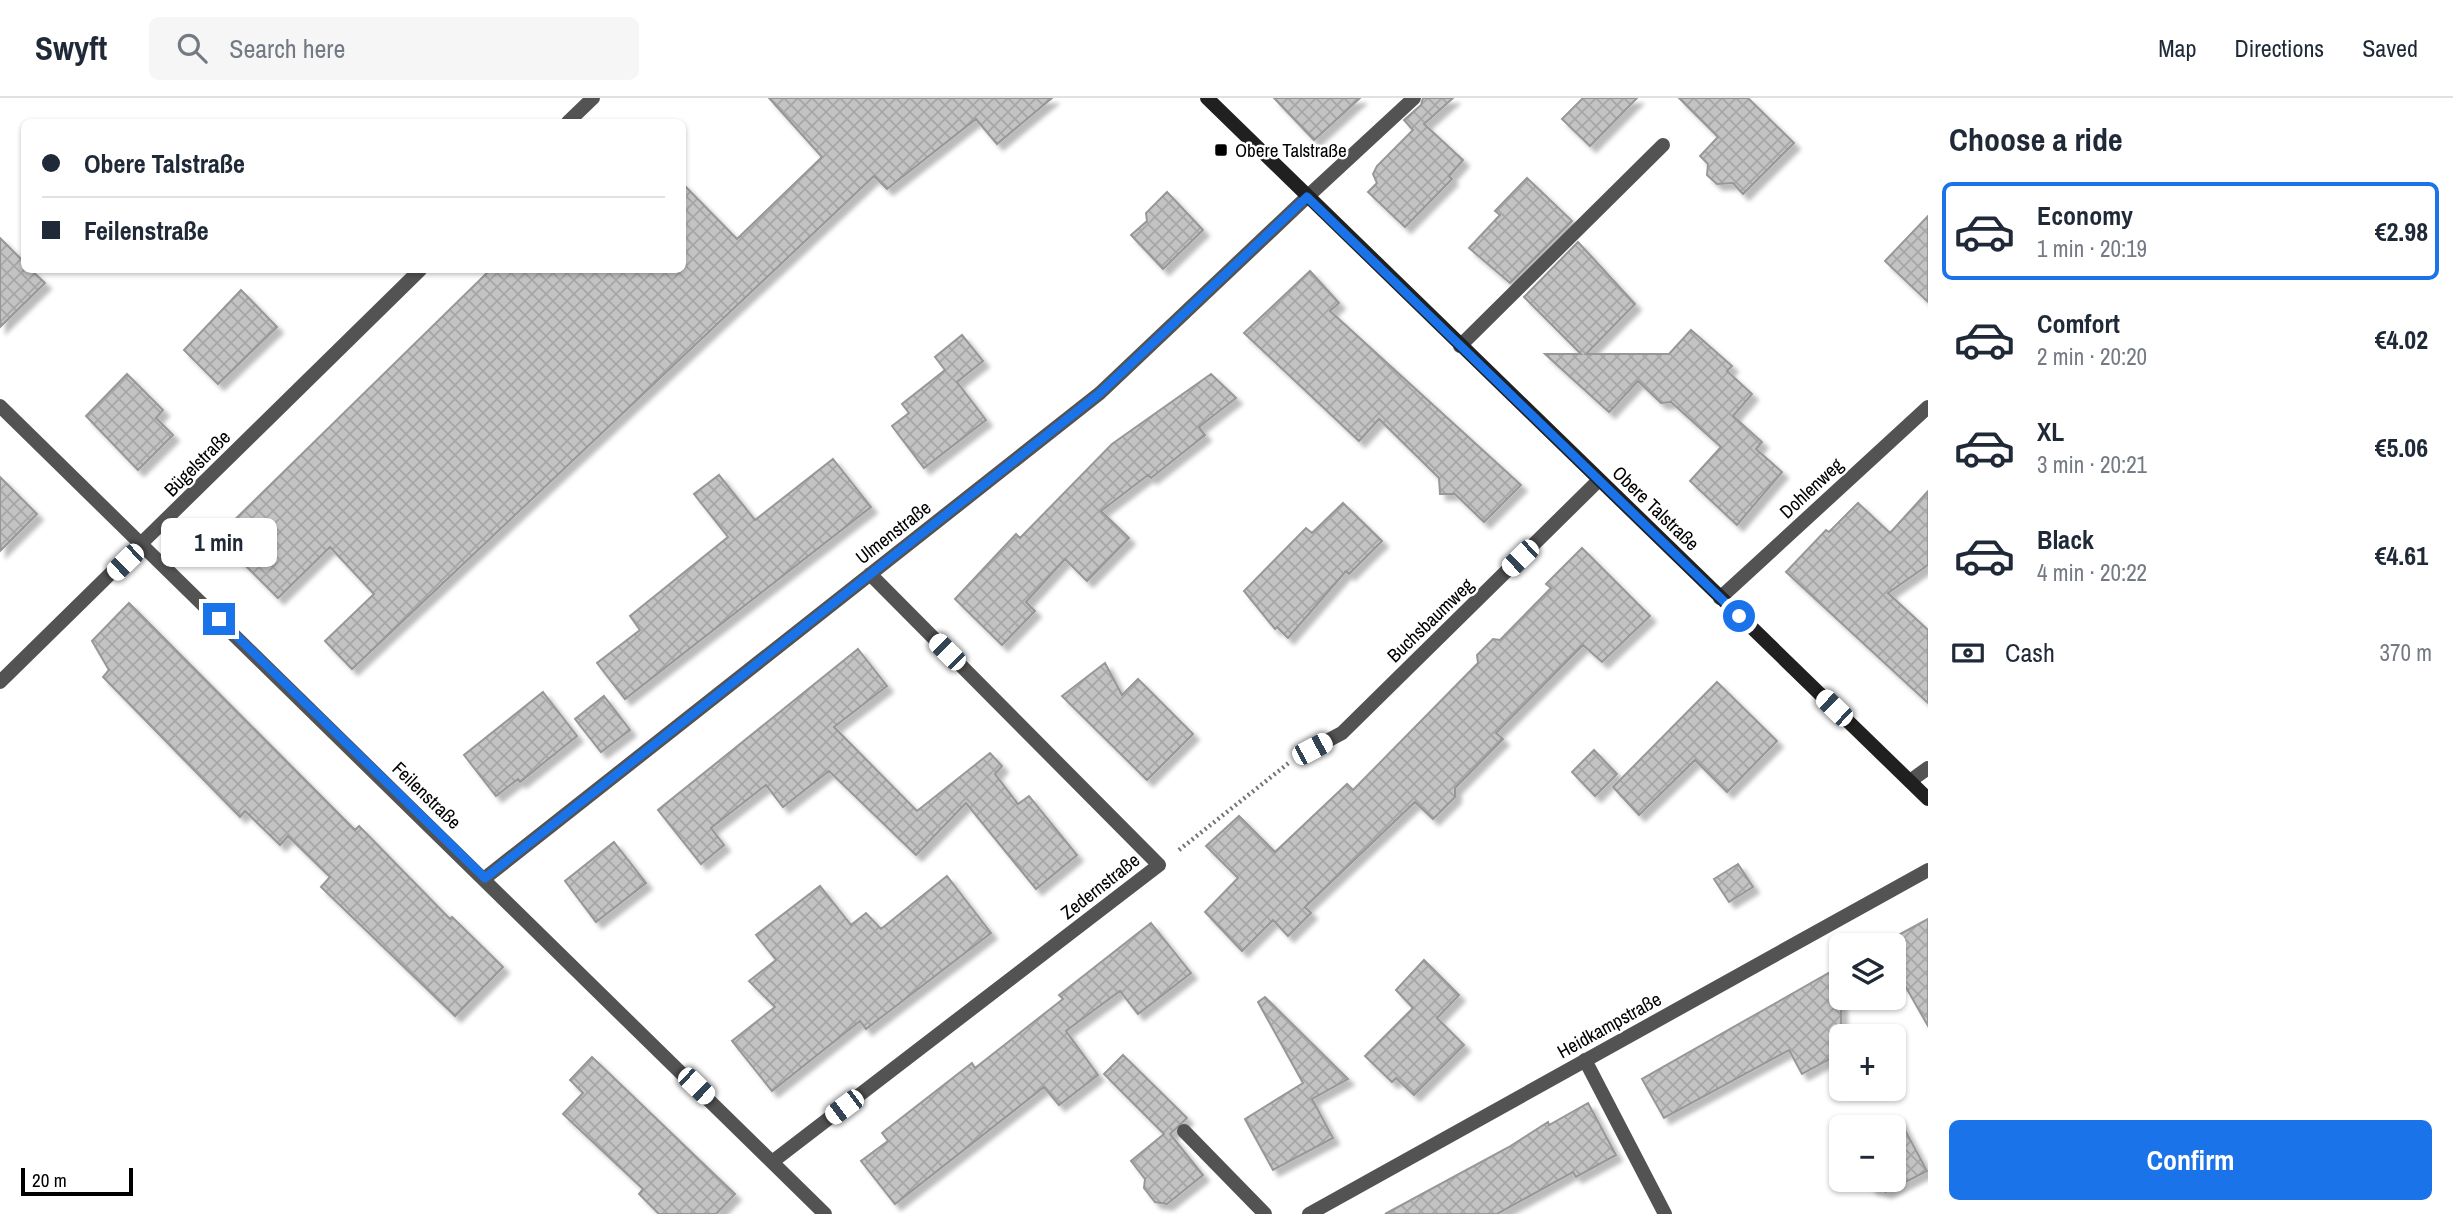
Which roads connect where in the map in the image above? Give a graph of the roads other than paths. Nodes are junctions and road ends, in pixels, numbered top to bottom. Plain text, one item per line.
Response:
1 (593, 98) edge
2 (1207, 98) edge
3 (1414, 98) edge
4 (571, 119) edge
5 (1663, 145) dead end
6 (1307, 197) junction
7 (417, 273) edge
8 (1460, 346) junction
9 (0, 406) edge
10 (1928, 407) edge
11 (1600, 480) junction
12 (142, 545) junction
13 (870, 574) junction
14 (1720, 598) junction
15 (0, 682) edge
16 (1312, 749) road end
17 (1928, 768) edge
18 (1910, 781) junction
19 (1928, 799) edge
20 (1928, 870) edge
21 (485, 878) junction
22 (1585, 1060) junction
23 (1184, 1131) dead end
24 (772, 1162) junction
25 (825, 1214) edge
26 (1265, 1214) edge
27 (1309, 1214) edge
28 (1665, 1214) edge

1 - 4 street
2 - 6 street, Obere Talstraße
3 - 6 street, Ulmenstraße
5 - 8 street
6 - 8 street, Obere Talstraße
6 - 13 street, Ulmenstraße
7 - 12 street, Bügelstraße
8 - 11 street, Obere Talstraße
9 - 12 street, Feilenstraße
10 - 14 street, Dohlenweg
11 - 14 street, Obere Talstraße
11 - 16 street, Buchsbaumweg
12 - 15 street, Bügelstraße
12 - 21 street, Feilenstraße
13 - 21 street, Ulmenstraße
13 - 24 street, Zedernstraße
14 - 18 street, Obere Talstraße
17 - 18 street
18 - 19 street, Obere Talstraße
20 - 22 street, Heidkampstraße
21 - 24 street, Feilenstraße
22 - 27 street, Heidkampstraße
22 - 28 street
23 - 26 street
24 - 25 street, Feilenstraße

